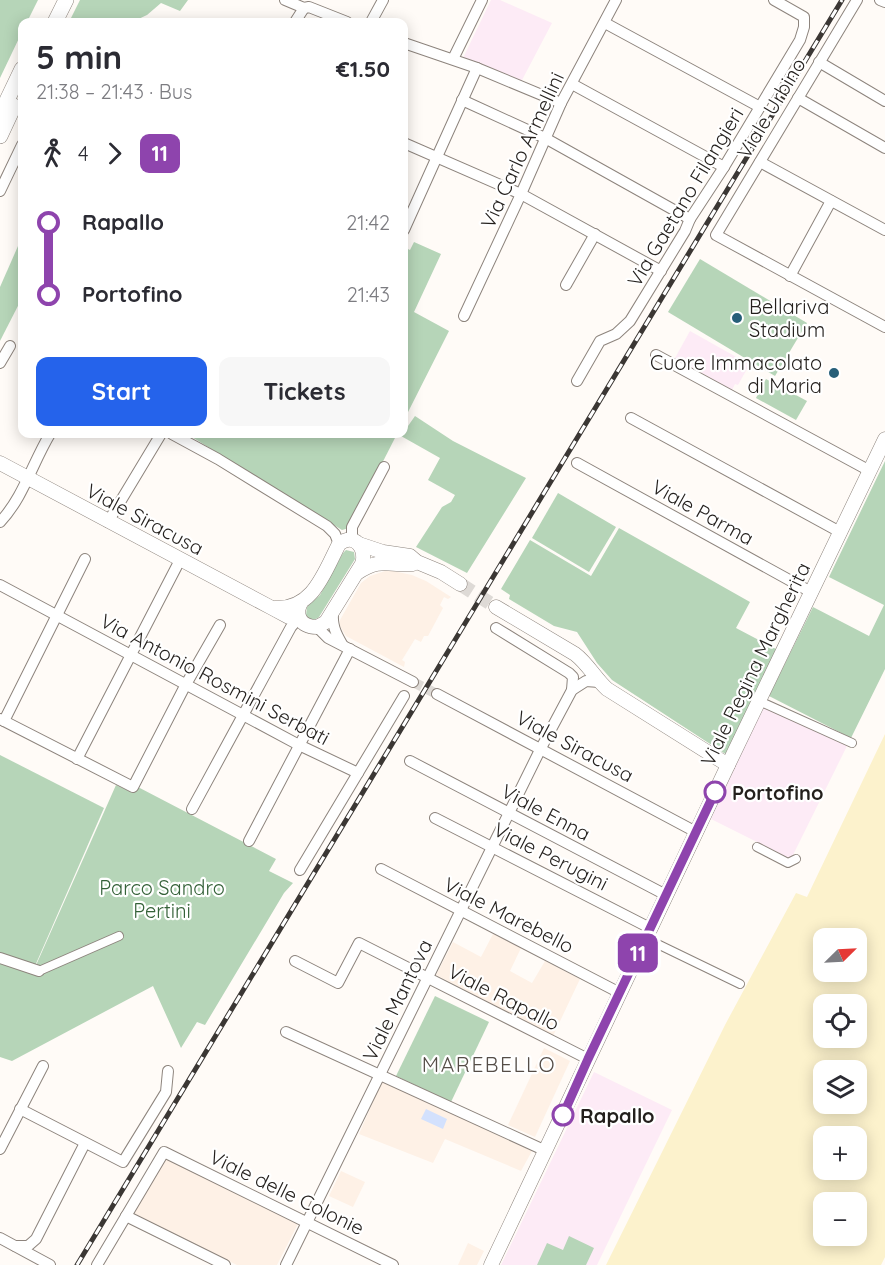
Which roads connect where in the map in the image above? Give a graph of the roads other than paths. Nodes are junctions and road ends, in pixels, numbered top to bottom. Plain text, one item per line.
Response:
1 (56, 0) edge
2 (66, 0) edge
3 (285, 0) edge
4 (383, 0) edge
5 (482, 0) edge
6 (616, 0) edge
7 (774, 0) edge
8 (857, 0) edge
9 (875, 0) edge
10 (880, 0) edge
11 (885, 4) edge
12 (304, 8) junction
13 (47, 18) edge
14 (57, 18) edge
15 (298, 18) edge
16 (336, 18) edge
17 (373, 18) edge
18 (605, 23) junction
19 (408, 44) edge
20 (453, 59) junction
21 (819, 62) junction
22 (477, 68) junction
23 (18, 77) edge
24 (572, 84) junction
25 (18, 98) edge
26 (798, 98) junction
27 (462, 100) junction
28 (885, 100) edge
29 (561, 103) junction
30 (760, 107) junction
31 (0, 115) edge
32 (0, 136) edge
33 (545, 138) junction
34 (408, 145) edge
35 (885, 148) edge
36 (18, 153) edge
37 (436, 157) junction
38 (760, 162) junction
39 (724, 167) junction
40 (0, 191) edge
41 (522, 194) junction
42 (831, 201) junction
43 (690, 219) junction
44 (408, 221) edge
45 (885, 230) edge
46 (594, 234) junction
47 (661, 271) junction
48 (790, 276) junction
49 (566, 285) dead end
50 (464, 316) dead end
51 (885, 327) edge
52 (10, 346) dead end
53 (656, 354) dead end
54 (0, 363) edge
55 (577, 381) dead end
56 (631, 418) dead end
57 (48, 438) edge
58 (159, 438) edge
59 (179, 438) edge
60 (885, 439) edge
61 (0, 463) edge
62 (577, 464) dead end
63 (384, 467) dead end
64 (870, 471) junction
65 (27, 477) junction
66 (0, 522) edge
67 (108, 522) junction
68 (840, 532) junction
69 (350, 543) junction
70 (85, 559) dead end
71 (180, 560) junction
72 (417, 562) junction
73 (355, 574) junction
74 (460, 584) tunnel mouth
75 (2, 590) edge
76 (811, 592) junction
77 (302, 601) junction
78 (496, 607) tunnel mouth
79 (272, 608) junction
80 (334, 609) junction
81 (56, 615) junction
82 (302, 623) junction
83 (220, 625) dead end
84 (496, 628) dead end
85 (347, 648) junction
86 (131, 657) junction
87 (413, 682) tunnel mouth
88 (599, 682) junction
89 (185, 686) junction
90 (572, 690) junction
91 (437, 694) tunnel mouth
92 (404, 696) dead end
93 (759, 701) junction
94 (243, 715) junction
95 (2, 720) edge
96 (852, 743) dead end
97 (299, 745) junction
98 (540, 750) junction
99 (77, 759) junction
100 (410, 761) dead end
101 (728, 765) junction
102 (358, 773) junction
103 (192, 810) dead end
104 (510, 813) junction
105 (435, 818) dead end
106 (696, 832) junction
107 (249, 841) dead end
108 (493, 846) junction
109 (757, 847) dead end
110 (796, 859) dead end
111 (381, 869) dead end
112 (300, 870) dead end
113 (666, 895) junction
114 (461, 910) junction
115 (648, 933) junction
116 (119, 936) dead end
117 (0, 958) edge
118 (295, 961) dead end
119 (39, 971) joint
120 (428, 978) junction
121 (741, 984) dead end
122 (620, 993) junction
123 (286, 1032) dead end
124 (588, 1059) junction
125 (44, 1066) dead end
126 (168, 1071) dead end
127 (380, 1076) junction
128 (20, 1109) junction
129 (85, 1143) junction
130 (0, 1149) edge
131 (546, 1151) junction
132 (126, 1216) junction
133 (307, 1221) junction
134 (0, 1238) edge
135 (15, 1246) junction
136 (50, 1265) edge
137 (97, 1265) edge
138 (225, 1265) edge
139 (286, 1265) edge
140 (393, 1265) edge
141 (491, 1265) edge

1 - 13 main road
2 - 14 main road
3 - 12 street
4 - 17 street
5 - 20 street
6 - 18 street, Via Carlo Armellini
7 - 30 street, Via Gaetano Filangieri
8 - 21 street, Viale Urbino
9 - 11 street
10 - 11 street
12 - 15 street
12 - 16 street
18 - 24 street, Via Carlo Armellini
18 - 30 street
19 - 20 street
20 - 22 street
21 - 26 street, Viale Urbino
21 - 28 street
22 - 27 street
22 - 29 street
23 - 31 main road
24 - 29 street, Via Carlo Armellini
24 - 39 street
25 - 32 main road
26 - 35 street
26 - 38 street, Viale Urbino
27 - 33 street
27 - 37 street
29 - 33 street, Via Carlo Armellini
30 - 39 street, Via Gaetano Filangieri
33 - 41 street, Via Carlo Armellini
33 - 43 street
34 - 37 street
36 - 40 street
37 - 41 street
37 - 44 street
38 - 42 street
38 - 48 street, Viale Urbino
39 - 43 street, Via Gaetano Filangieri
41 - 46 street
41 - 50 street, Via Carlo Armellini
42 - 45 street
42 - 48 street
43 - 47 street, Via Gaetano Filangieri
46 - 47 street
46 - 49 street
47 - 55 street, Via Gaetano Filangieri
48 - 51 street
52 - 54 street
53 - 64 street
56 - 68 street
57 - 65 street
58 - 67 street
59 - 69 street
60 - 64 street, Viale Regina Margherita
61 - 65 street, Viale Siracusa
62 - 76 street, Viale Parma
63 - 69 street
64 - 68 street, Viale Regina Margherita
65 - 66 street
65 - 67 street, Viale Siracusa
67 - 71 street, Viale Siracusa
68 - 76 street, Viale Regina Margherita
69 - 72 street
69 - 73 street
69 - 77 street
70 - 81 street
71 - 79 street, Viale Siracusa
71 - 86 street
72 - 73 street
72 - 74 street
73 - 80 street
75 - 81 street, Via Antonio Rosmini Serbati
76 - 93 street, Viale Regina Margherita
77 - 79 street
77 - 82 street
78 - 88 street
79 - 82 street, Viale Siracusa
80 - 82 street
80 - 85 street
81 - 86 street, Via Antonio Rosmini Serbati
81 - 95 street
82 - 85 street, Viale Siracusa
82 - 94 street
83 - 89 street
84 - 90 street
85 - 87 street, Viale Siracusa
85 - 97 street
86 - 89 street, Via Antonio Rosmini Serbati
86 - 99 street
88 - 90 street
88 - 101 street
89 - 94 street, Via Antonio Rosmini Serbati
89 - 99 street
90 - 98 street, Viale Mantova
91 - 98 street, Viale Siracusa
92 - 102 street
93 - 96 street
93 - 101 street, Viale Regina Margherita
94 - 97 street, Via Antonio Rosmini Serbati
94 - 103 street
95 - 99 street
97 - 102 street, Via Antonio Rosmini Serbati
97 - 107 street
98 - 104 street, Viale Mantova
98 - 106 street, Viale Siracusa
100 - 104 street, Viale Enna
101 - 106 street, Viale Regina Margherita
102 - 112 street
104 - 108 street, Viale Mantova
104 - 113 street, Viale Enna
105 - 108 street, Viale Perugini
106 - 113 street, Viale Regina Margherita
108 - 114 street, Viale Mantova
108 - 115 street, Viale Perugini
109 - 110 street
111 - 114 street, Viale Marebello
113 - 115 street, Viale Regina Margherita
114 - 120 street, Viale Mantova
114 - 122 street, Viale Marebello
115 - 121 street
115 - 122 street, Viale Regina Margherita
116 - 119 street
117 - 119 street
118 - 120 street, Viale Rapallo
120 - 124 street, Viale Rapallo
120 - 127 street, Viale Mantova
122 - 124 street, Viale Regina Margherita
123 - 127 street
124 - 131 street, Viale Regina Margherita
125 - 128 street
126 - 129 street
127 - 131 street
127 - 133 street, Viale Mantova
128 - 129 street
128 - 130 street
129 - 135 street
131 - 141 street, Viale Regina Margherita
132 - 133 street, Viale delle Colonie
132 - 137 street
132 - 138 street
133 - 139 street, Viale Mantova
133 - 140 street, Viale delle Colonie
134 - 135 street
135 - 136 street

